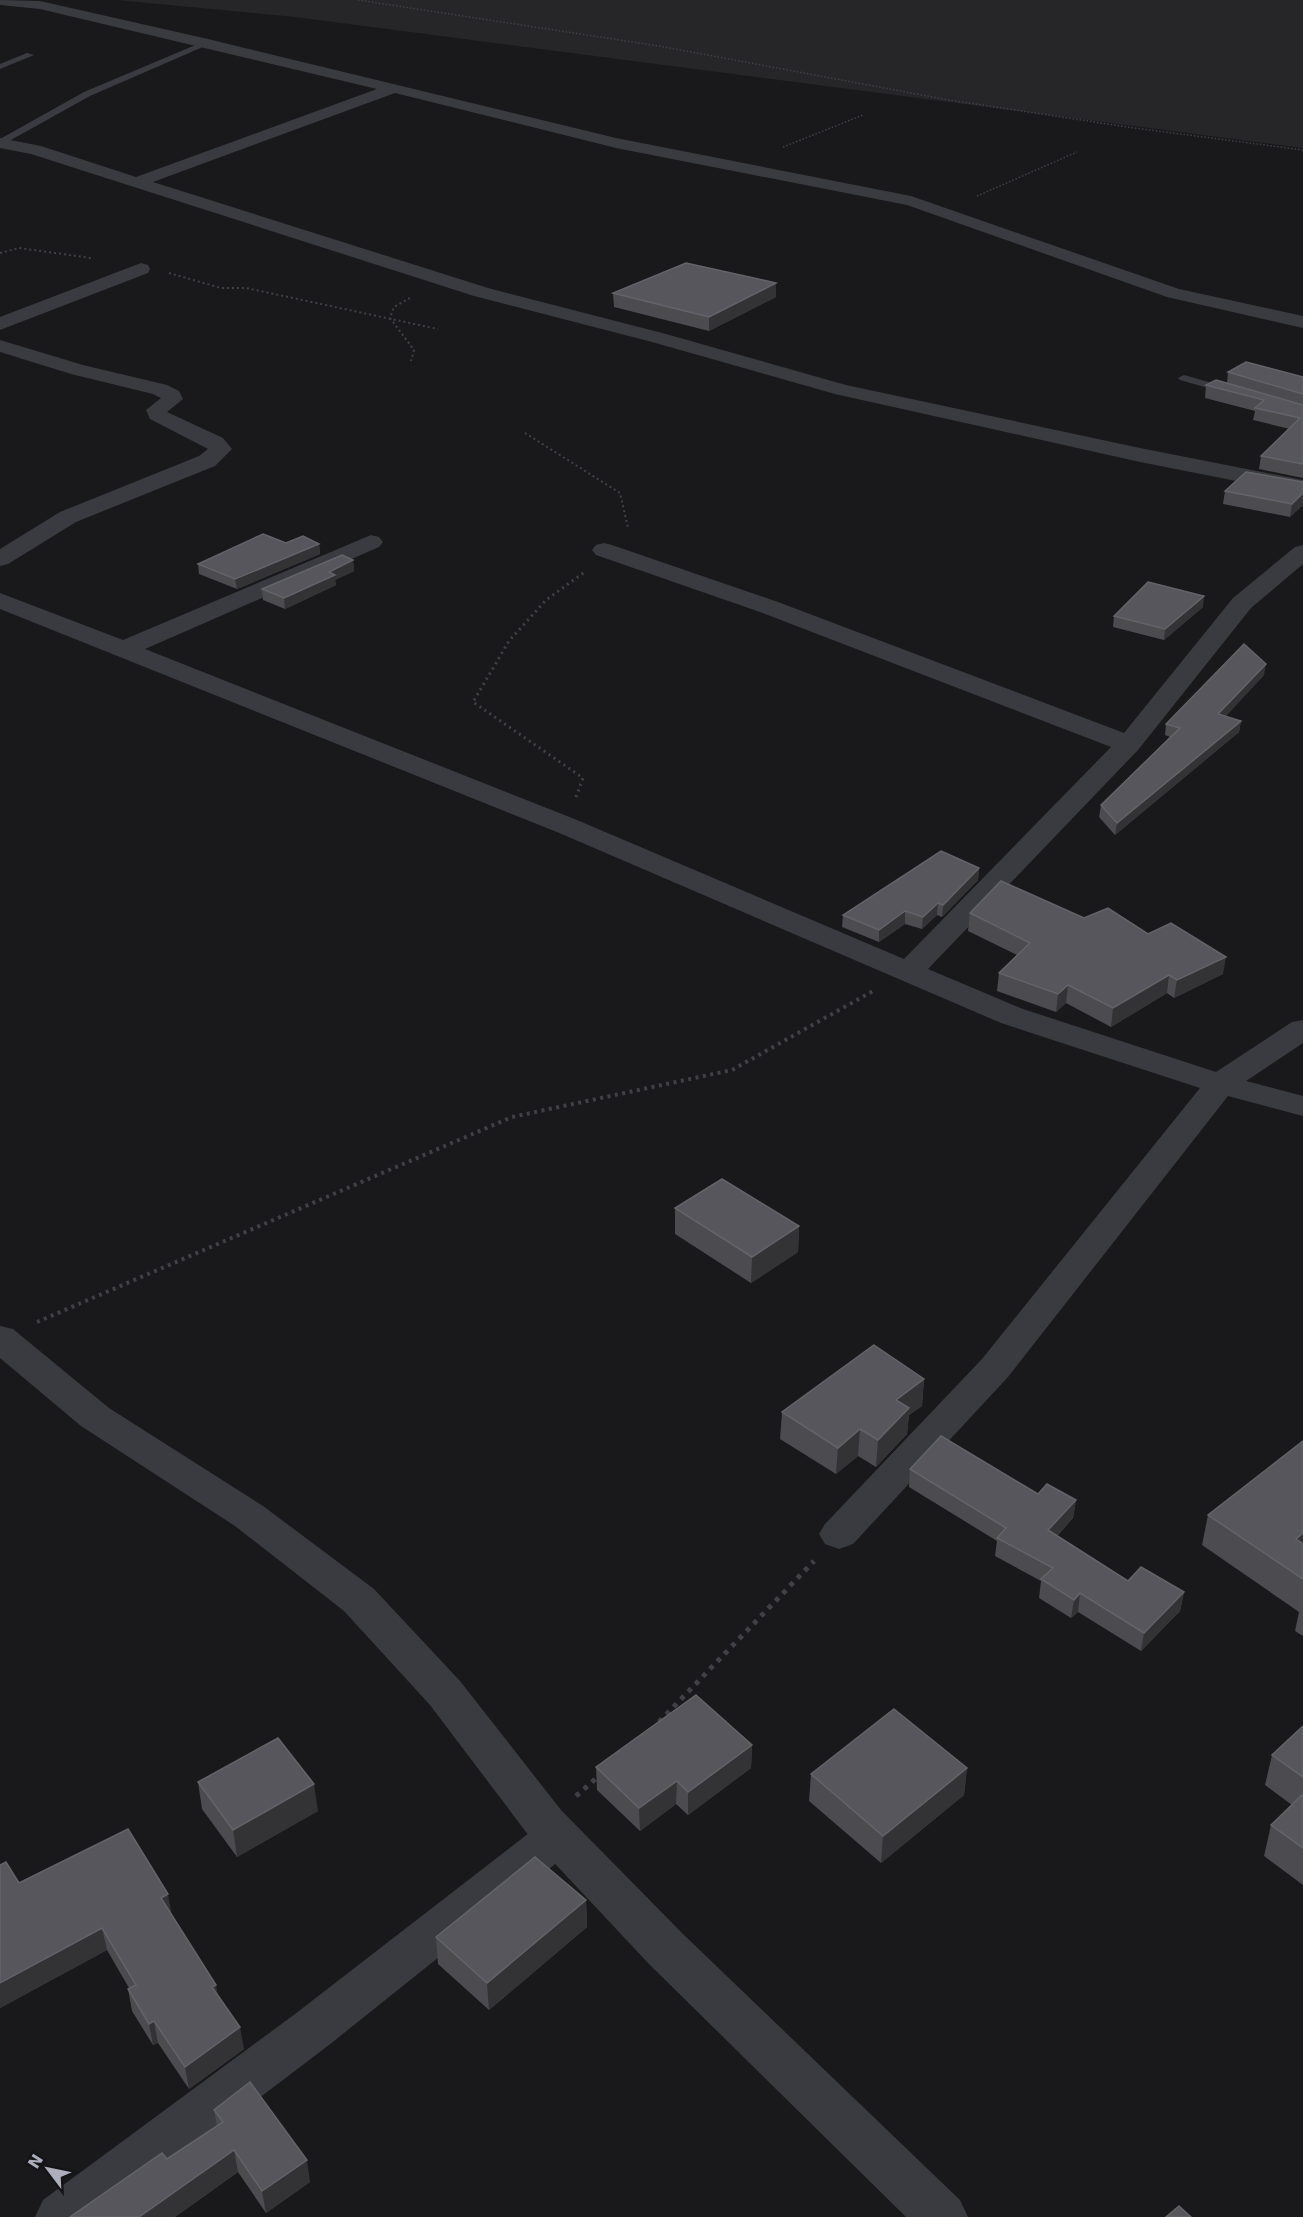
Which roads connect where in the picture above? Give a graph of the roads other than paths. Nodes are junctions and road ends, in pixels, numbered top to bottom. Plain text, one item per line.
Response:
1 (0, 1) edge
2 (208, 43) junction
3 (30, 55) dead end
4 (0, 67) edge
5 (395, 88) junction
6 (0, 143) edge
7 (134, 183) junction
8 (141, 269) road end
9 (1303, 322) edge
10 (0, 324) edge
11 (0, 346) edge
12 (1184, 378) dead end
13 (1238, 394) edge
14 (1303, 487) edge
15 (370, 542) dead end
16 (604, 550) road end
17 (1303, 552) edge
18 (0, 559) edge
19 (0, 600) edge
20 (121, 650) junction
21 (1129, 744) junction
22 (909, 970) junction
23 (1303, 1029) edge
24 (1220, 1084) junction
25 (1303, 1106) edge
26 (0, 1338) edge
27 (839, 1534) road end
28 (551, 1829) junction
29 (61, 2217) edge
30 (942, 2217) edge

1 - 2 street
2 - 5 street
2 - 6 lane
3 - 4 lane
5 - 7 street
5 - 9 street
6 - 7 street
7 - 14 street
8 - 10 street
11 - 18 street
12 - 13 lane
15 - 20 street
16 - 21 street
17 - 21 street
19 - 20 street
20 - 22 street
21 - 22 street
22 - 24 street
23 - 24 street
24 - 25 street
24 - 27 street
26 - 28 street
28 - 29 street
28 - 30 street

